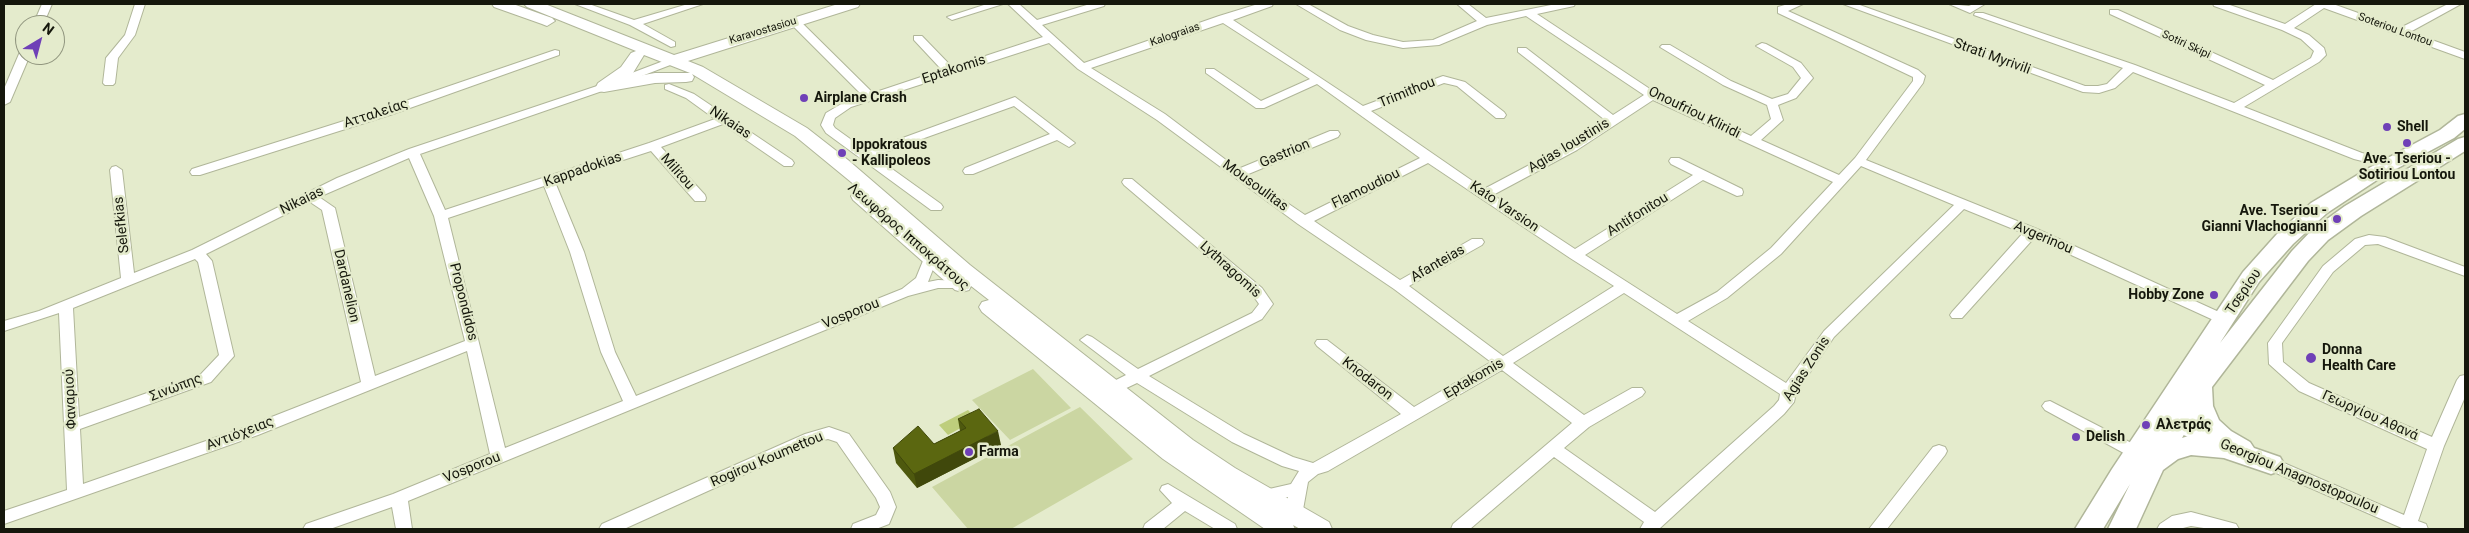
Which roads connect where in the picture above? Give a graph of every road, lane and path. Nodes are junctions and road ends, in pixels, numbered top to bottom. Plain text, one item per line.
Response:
1 (140, 4) edge
2 (499, 4) edge
3 (532, 4) edge
4 (580, 4) edge
5 (698, 4) edge
6 (998, 4) edge
7 (1013, 4) edge
8 (1100, 4) edge
9 (1268, 4) edge
10 (1301, 4) edge
11 (1462, 4) edge
12 (1570, 4) edge
13 (1798, 4) edge
14 (1848, 4) edge
15 (1954, 4) edge
16 (2126, 4) edge
17 (2218, 4) edge
18 (2327, 4) edge
19 (2456, 4) edge
20 (842, 5) edge
21 (1976, 9) edge
22 (1530, 14) junction
23 (952, 17) dead end
24 (1223, 18) junction
25 (794, 21) junction
26 (1484, 22) junction
27 (634, 23) junction
28 (1034, 24) junction
29 (2286, 28) junction
30 (2401, 32) junction
31 (918, 38) dead end
32 (1049, 39) junction
33 (712, 46) junction
34 (1762, 46) dead end
35 (1666, 47) dead end
36 (1522, 50) dead end
37 (555, 53) dead end
38 (637, 56) junction
39 (2465, 56) edge
40 (675, 62) junction
41 (20, 65) edge
42 (1082, 67) junction
43 (2131, 67) junction
44 (1210, 71) dead end
45 (950, 72) junction
46 (1318, 79) junction
47 (109, 83) dead end
48 (2272, 84) junction
49 (669, 87) dead end
50 (604, 88) junction
51 (1652, 95) junction
52 (871, 97) junction
53 (4, 102) edge
54 (1772, 102) junction
55 (2236, 107) junction
56 (1363, 110) junction
57 (1500, 115) dead end
58 (725, 119) junction
59 (1612, 120) junction
60 (2465, 120) edge
61 (1058, 134) junction
62 (1334, 134) dead end
63 (1752, 141) junction
64 (1069, 143) dead end
65 (2465, 144) edge
66 (653, 146) junction
67 (413, 152) junction
68 (867, 155) junction
69 (1429, 158) junction
70 (1675, 161) dead end
71 (1859, 162) junction
72 (788, 163) dead end
73 (2383, 168) junction
74 (116, 170) dead end
75 (969, 170) dead end
76 (196, 172) dead end
77 (1237, 174) junction
78 (1702, 175) junction
79 (1841, 180) junction
80 (549, 182) junction
81 (1128, 182) dead end
82 (1737, 192) dead end
83 (1484, 194) junction
84 (311, 197) junction
85 (700, 198) dead end
86 (1962, 204) junction
87 (936, 207) dead end
88 (441, 216) junction
89 (1303, 220) junction
90 (2032, 232) junction
91 (1477, 242) dead end
92 (197, 253) junction
93 (1575, 255) junction
94 (930, 259) junction
95 (2465, 272) edge
96 (128, 280) junction
97 (962, 285) junction
98 (1399, 286) junction
99 (1624, 286) junction
100 (903, 293) junction
101 (66, 306) junction
102 (1957, 314) dead end
103 (1676, 320) junction
104 (2225, 320) junction
105 (4, 326) edge
106 (1087, 340) dead end
107 (474, 343) junction
108 (1322, 343) dead end
109 (1502, 363) junction
110 (1139, 376) junction
111 (369, 383) junction
112 (2200, 386) junction
113 (2464, 386) edge
114 (1113, 388) junction
115 (1637, 392) dead end
116 (1788, 392) junction
117 (632, 404) junction
118 (2050, 406) dead end
119 (1412, 414) junction
120 (1583, 423) junction
121 (72, 426) junction
122 (2176, 428) junction
123 (2436, 446) junction
124 (1553, 448) junction
125 (1939, 451) dead end
126 (499, 457) junction
127 (2144, 460) junction
128 (2270, 464) junction
129 (1317, 468) junction
130 (1297, 489) junction
131 (1168, 490) dead end
132 (75, 493) junction
133 (1262, 496) junction
134 (399, 498) junction
135 (1184, 503) junction
136 (4, 518) edge
137 (1289, 522) edge
138 (1652, 525) edge
139 (2414, 527) edge
140 (312, 529) edge
141 (404, 529) edge
142 (608, 529) edge
143 (859, 529) edge
144 (1151, 529) edge
145 (1229, 529) edge
146 (1320, 529) edge
147 (1459, 529) edge
148 (1877, 529) edge
149 (2089, 529) edge
150 (2122, 529) edge
151 (2166, 529) edge
152 (2230, 529) edge

1 - 47 street
2 - 38 main road, Λεωφόρος Ιπποκράτους
3 - 40 main road, Λεωφόρος Ιπποκράτους
4 - 27 street
5 - 27 street
6 - 23 street
7 - 28 street, Mousoulitas
8 - 28 street
9 - 24 street, Kalograias
10 - 26 street
11 - 26 street
12 - 22 street
13 - 71 street
14 - 43 street, Strati Myrivili
15 - 21 street
16 - 48 street, Sotiri Skipi
17 - 29 street
18 - 29 street
18 - 30 street, Soteriou Lontou
19 - 30 street
20 - 25 main road, Karavostasiou
21 - 43 street
22 - 26 street
22 - 51 street, Onoufriou Kliridi
24 - 42 street, Kalograias
24 - 46 street, Kato Varsion
25 - 33 main road, Karavostasiou
25 - 52 street
27 - 40 street
28 - 32 street, Mousoulitas
29 - 48 street
30 - 39 street, Soteriou Lontou
31 - 45 street
32 - 42 street, Mousoulitas
32 - 45 street, Eptakomis
33 - 40 main road, Karavostasiou
33 - 40 main road
34 - 54 street
35 - 54 street
36 - 59 street
37 - 76 street, Ατταλείας
38 - 40 main road, Λεωφόρος Ιπποκράτους
38 - 50 main road
40 - 50 street, Nikaias
40 - 50 main road, Karavostasiou
40 - 94 main road, Λεωφόρος Ιπποκράτους
40 - 114 main road, Λεωφόρος Ιπποκράτους
41 - 53 street
42 - 77 street, Mousoulitas
43 - 55 street
44 - 46 street
45 - 52 street, Eptakomis
46 - 56 street, Kato Varsion
48 - 55 street
49 - 58 street, Nikaias
50 - 67 street, Nikaias
51 - 59 street, Agias Ioustinis
51 - 63 street, Onoufriou Kliridi
52 - 68 street, Eptakomis
54 - 63 street
55 - 73 street
56 - 57 street, Trimithou
56 - 69 street, Kato Varsion
58 - 66 street, Kappadokias
58 - 72 street, Nikaias
59 - 83 street, Agias Ioustinis
60 - 73 main road, Τσερίου
61 - 64 street
61 - 68 street
61 - 75 street
62 - 77 street, Gastrion
63 - 79 street, Onoufriou Kliridi
65 - 112 main road, Τσερίου
66 - 80 street, Kappadokias
66 - 85 street, Militou
67 - 84 street, Nikaias
67 - 88 street, Propondidos
68 - 87 street, Eptakomis
69 - 83 street, Kato Varsion
69 - 89 street, Flamoudiou
70 - 78 street
71 - 79 street
71 - 86 street, Avgerinou
73 - 104 main road, Τσερίου
74 - 96 street, Selefkias
77 - 89 street, Mousoulitas
78 - 82 street
78 - 93 street, Antifonitou
79 - 103 street
80 - 88 street, Kappadokias
80 - 117 street
81 - 110 street, Lythragomis
83 - 93 street, Kato Varsion
84 - 92 street, Nikaias
84 - 111 street, Dardanelion
86 - 90 street, Avgerinou
86 - 116 street, Agias Zonis
88 - 107 street, Propondidos
89 - 98 street, Mousoulitas
90 - 102 street
90 - 104 street, Avgerinou
91 - 98 street, Afanteias
92 - 96 street, Nikaias
92 - 121 street, Σινώπης
93 - 99 street, Kato Varsion
94 - 97 main road, Λεωφόρος Ιπποκράτους
94 - 100 street
95 - 123 street, Γεωργίου Αθανά
96 - 101 street, Nikaias
97 - 100 street
97 - 137 main road, Λεωφόρος Ιπποκράτους
98 - 109 street, Mousoulitas
99 - 103 street, Kato Varsion
99 - 109 street, Eptakomis
100 - 117 street, Vosporou
101 - 105 street, Nikaias
101 - 121 street, Φαναριού
103 - 116 street, Kato Varsion
104 - 127 main road, Τσερίου
106 - 110 street
107 - 111 street, Αντιόχειας
107 - 126 street, Propondidos
108 - 119 street, Knodaron
109 - 119 street, Eptakomis
109 - 120 street, Mousoulitas
110 - 114 street, Lythragomis
110 - 129 street
111 - 132 street, Αντιόχειας
112 - 122 main road, Τσερίου
112 - 128 main road
113 - 123 street
114 - 133 main road, Λεωφόρος Ιπποκράτους
115 - 120 street
116 - 138 street, Agias Zonis
117 - 126 street, Vosporou
118 - 127 street
119 - 129 street, Eptakomis
120 - 124 street
121 - 132 street, Φαναριού
122 - 127 main road, Τσερίου
122 - 128 street, Georgiou Anagnostopoulou
123 - 139 street
124 - 138 street
124 - 147 street
125 - 148 street
126 - 134 street, Vosporou
127 - 128 main road
127 - 149 main road, Τσερίου
127 - 150 main road, Τσερίου
128 - 139 street, Georgiou Anagnostopoulou
129 - 130 street
130 - 133 street
130 - 137 street
131 - 135 street
132 - 136 street, Αντιόχειας
133 - 137 main road, Λεωφόρος Ιπποκράτους
134 - 140 street, Vosporou
134 - 141 street
135 - 144 street
135 - 145 street
137 - 146 main road, Λεωφόρος Ιπποκράτους
142 - 143 street, Rogirou Koumettou
151 - 152 street

